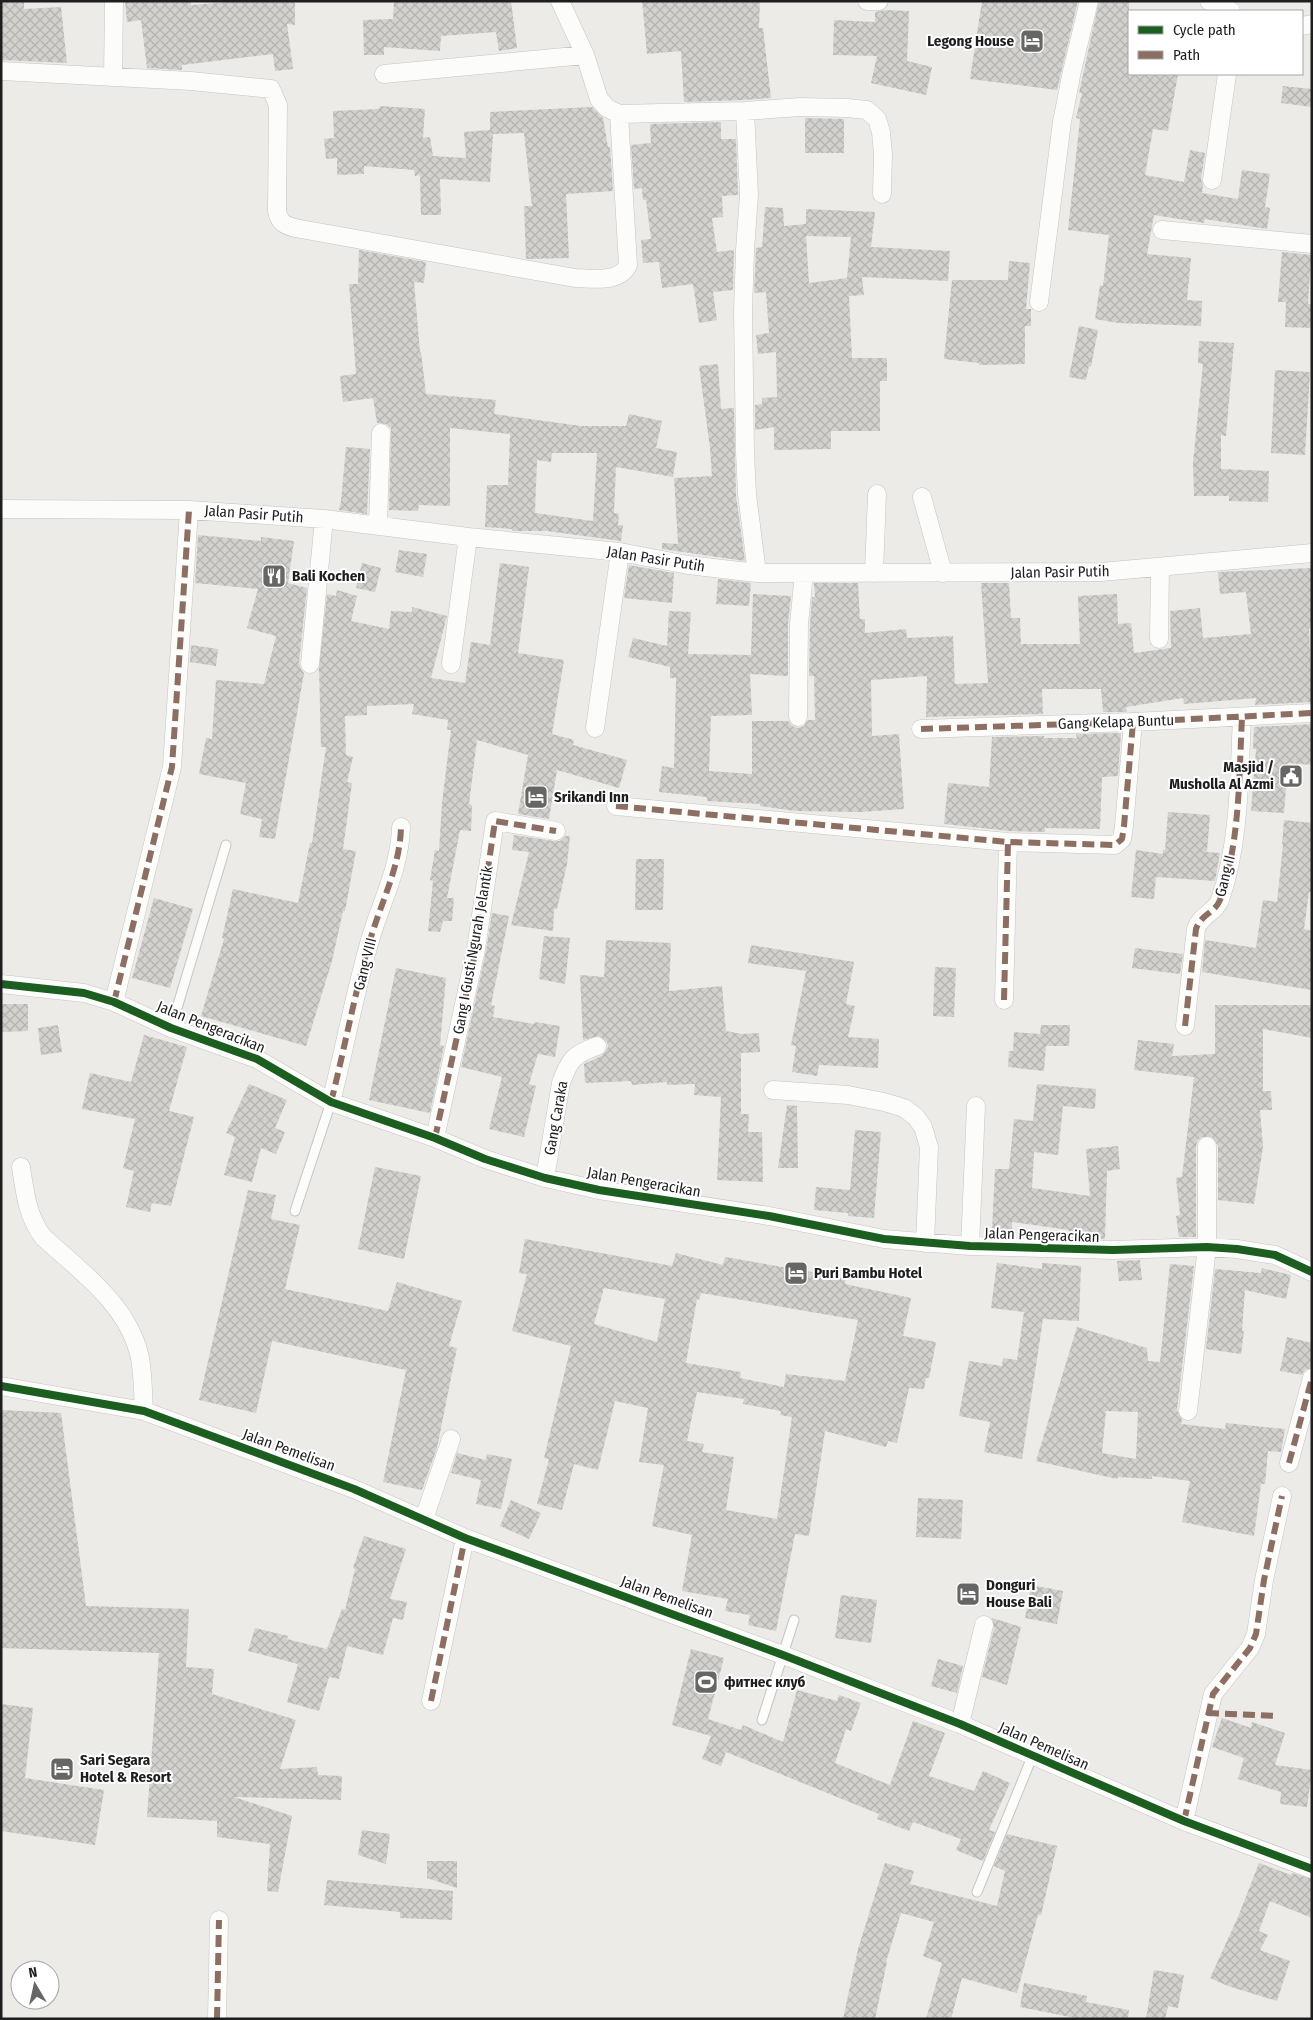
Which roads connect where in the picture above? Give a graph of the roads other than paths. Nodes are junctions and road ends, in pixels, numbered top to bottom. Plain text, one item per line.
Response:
1 (114, 1) edge
2 (560, 1) edge
3 (867, 1) edge
4 (879, 1) edge
5 (1089, 1) edge
6 (1209, 1) edge
7 (1228, 10) edge
8 (584, 55) junction
9 (1, 72) edge
10 (384, 74) dead end
11 (1227, 75) edge
12 (114, 77) junction
13 (745, 111) junction
14 (619, 114) junction
15 (1212, 180) dead end
16 (882, 194) dead end
17 (1162, 230) dead end
18 (1312, 244) edge
19 (1039, 302) dead end
20 (382, 433) dead end
21 (877, 494) dead end
22 (922, 497) dead end
23 (1, 509) edge
24 (189, 510) junction
25 (324, 519) junction
26 (378, 525) junction
27 (468, 537) junction
28 (620, 552) junction
29 (1312, 553) edge
30 (1160, 567) junction
31 (874, 572) junction
32 (757, 573) junction
33 (804, 573) junction
34 (943, 573) junction
35 (1159, 640) dead end
36 (310, 664) dead end
37 (451, 664) dead end
38 (1312, 713) edge
39 (1242, 716) junction
40 (798, 717) dead end
41 (1133, 722) junction
42 (595, 728) dead end
43 (921, 729) dead end
44 (616, 806) dead end
45 (401, 827) dead end
46 (556, 831) dead end
47 (1008, 842) junction
48 (226, 845) dead end
49 (1, 984) edge
50 (1004, 1000) dead end
51 (114, 1002) junction
52 (1185, 1026) dead end
53 (171, 1028) junction
54 (597, 1046) dead end
55 (773, 1090) dead end
56 (331, 1102) junction
57 (976, 1106) dead end
58 (435, 1138) junction
59 (1207, 1146) dead end
60 (21, 1167) dead end
61 (545, 1178) junction
62 (295, 1211) dead end
63 (925, 1243) junction
64 (970, 1246) junction
65 (1207, 1247) junction
66 (1312, 1272) edge
67 (1312, 1378) edge
68 (1, 1386) edge
69 (1188, 1411) dead end
70 (144, 1412) junction
71 (451, 1439) dead end
72 (1290, 1463) dead end
73 (1282, 1496) dead end
74 (424, 1519) junction
75 (465, 1538) junction
76 (794, 1620) dead end
77 (984, 1625) dead end
78 (783, 1655) junction
79 (431, 1701) dead end
80 (762, 1720) dead end
81 (960, 1724) junction
82 (1032, 1757) junction
83 (1184, 1821) junction
84 (1312, 1870) edge
85 (978, 1892) dead end
86 (219, 1920) dead end
87 (217, 2019) edge

1 - 12 street
2 - 8 street
3 - 4 street
5 - 19 street
6 - 7 street
8 - 10 street
8 - 14 street
9 - 12 street
11 - 15 street
12 - 14 street
13 - 14 street
13 - 16 street
13 - 32 street
17 - 18 street
20 - 26 street
21 - 31 street
22 - 34 street
23 - 24 street, Jalan Pasir Putih
24 - 25 street, Jalan Pasir Putih
24 - 51 street
25 - 26 street, Jalan Pasir Putih
25 - 36 street
26 - 27 street, Jalan Pasir Putih
27 - 28 street, Jalan Pasir Putih
27 - 37 street
28 - 32 street, Jalan Pasir Putih
28 - 42 street
29 - 30 street, Jalan Pasir Putih
30 - 34 street, Jalan Pasir Putih
30 - 35 street
31 - 33 street, Jalan Pasir Putih
31 - 34 street, Jalan Pasir Putih
32 - 33 street, Jalan Pasir Putih
33 - 40 street
38 - 39 street, Gang Kelapa Buntu
39 - 41 street, Gang Kelapa Buntu
39 - 52 street, Gang II
41 - 43 street, Gang Kelapa Buntu
41 - 47 street
44 - 47 street
45 - 56 street, Gang VIII
46 - 58 street, Gang I Gusti Ngurah Jelantik
47 - 50 street
48 - 53 lane
49 - 51 street, Jalan Pengeracikan
51 - 53 street, Jalan Pengeracikan
53 - 56 street, Jalan Pengeracikan
54 - 61 street, Gang Caraka
55 - 63 street
56 - 58 street, Jalan Pengeracikan
56 - 62 lane
57 - 64 street
58 - 61 street, Jalan Pengeracikan
59 - 65 street
60 - 70 street
61 - 63 street, Jalan Pengeracikan
63 - 64 street, Jalan Pengeracikan
64 - 65 street, Jalan Pengeracikan
65 - 66 street, Jalan Pengeracikan
65 - 69 street
67 - 72 street
68 - 70 street, Jalan Pemelisan
70 - 74 street, Jalan Pemelisan
71 - 74 street
73 - 83 street
74 - 75 street, Jalan Pemelisan
75 - 78 street, Jalan Pemelisan
75 - 79 street
76 - 78 lane
77 - 81 street
78 - 80 lane
78 - 81 street, Jalan Pemelisan
81 - 82 street, Jalan Pemelisan
82 - 83 street, Jalan Pemelisan
82 - 85 lane
83 - 84 street, Jalan Pemelisan
86 - 87 street

